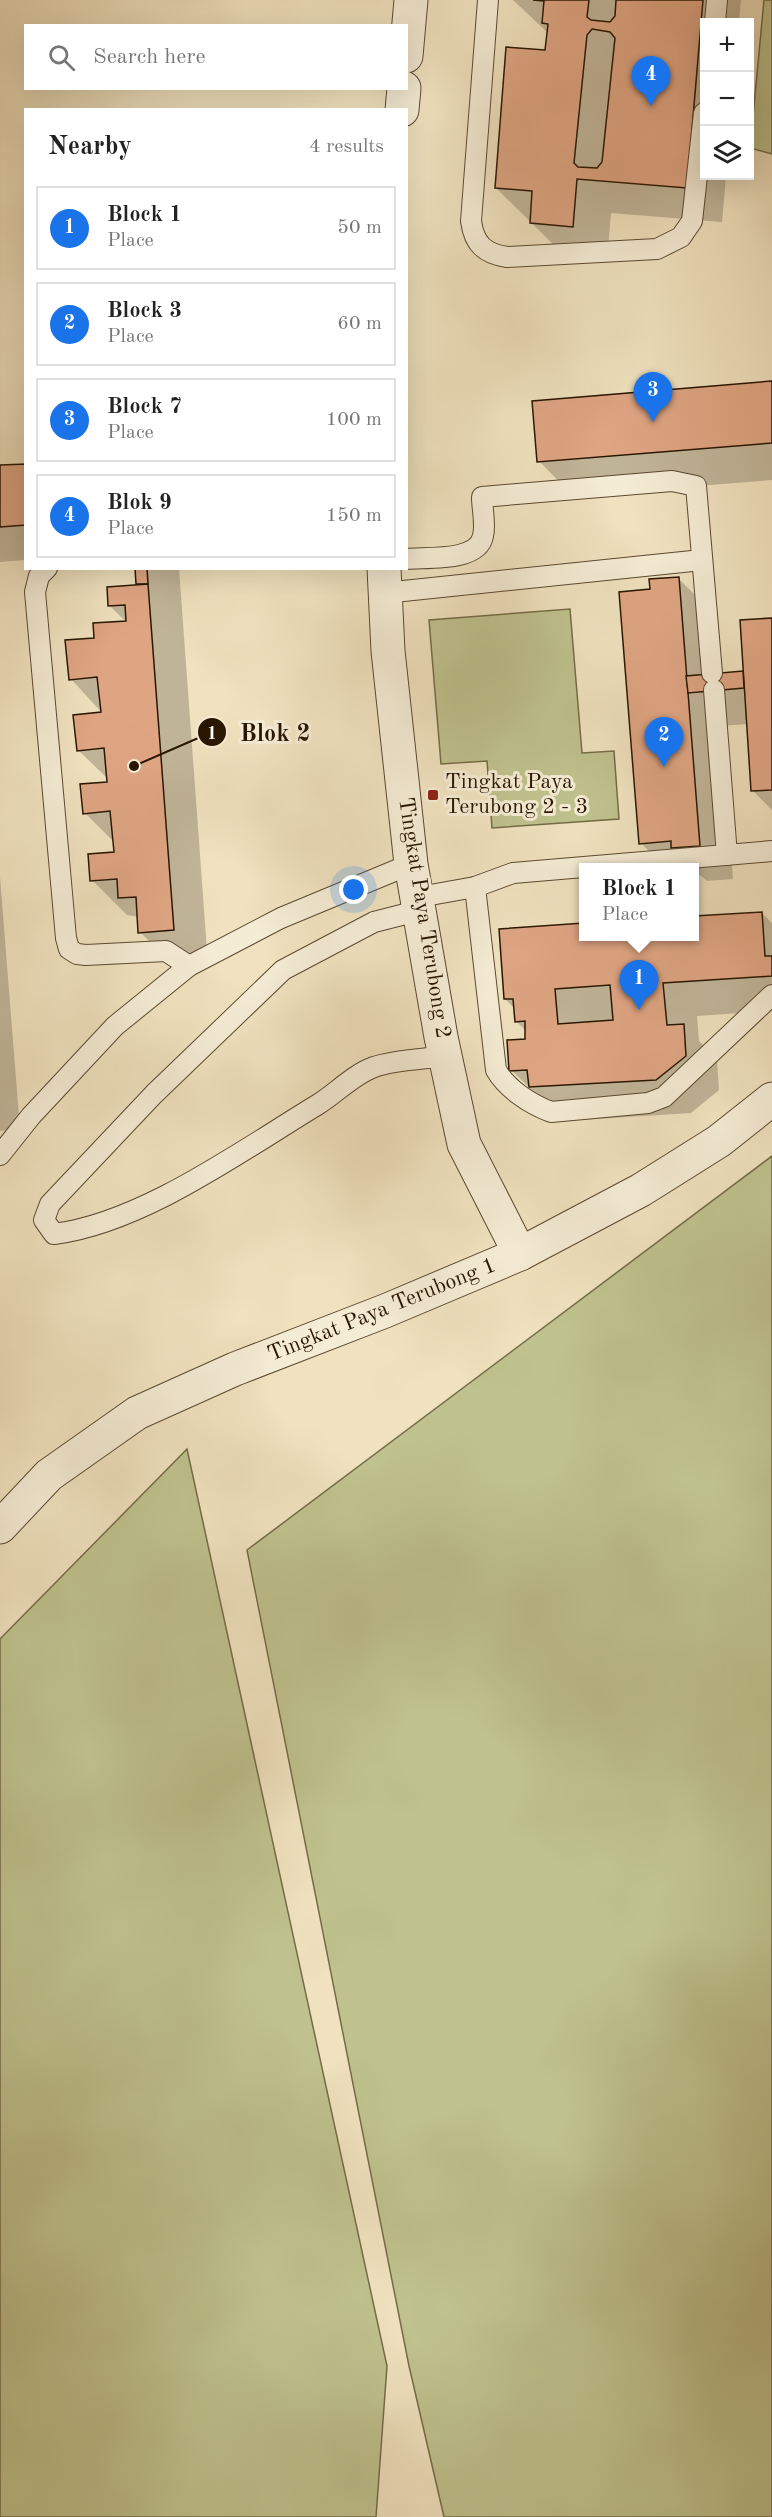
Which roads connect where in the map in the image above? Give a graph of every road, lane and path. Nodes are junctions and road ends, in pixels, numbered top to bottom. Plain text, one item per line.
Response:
1 (411, 0) edge
2 (488, 0) edge
3 (717, 0) edge
4 (715, 18) edge
5 (408, 34) edge
6 (404, 90) edge
7 (402, 108) edge
8 (703, 126) edge
9 (408, 559) edge
10 (702, 560) junction
11 (45, 570) edge
12 (384, 581) edge
13 (772, 851) edge
14 (726, 855) junction
15 (631, 863) edge
16 (411, 864) junction
17 (579, 867) edge
18 (475, 887) junction
19 (420, 903) junction
20 (189, 966) junction
21 (772, 995) edge
22 (446, 1056) junction
23 (772, 1099) edge
24 (0, 1155) edge
25 (520, 1254) junction
26 (0, 1527) edge

1 - 5 street
2 - 8 lane
3 - 4 lane
6 - 7 street
9 - 10 lane
10 - 12 lane
10 - 14 lane
11 - 20 lane
12 - 16 street, Tingkat Paya Terubong 2
13 - 14 lane
14 - 15 lane
16 - 19 street, Tingkat Paya Terubong 2
16 - 20 lane
17 - 18 lane
18 - 19 lane
18 - 21 lane
19 - 22 street, Tingkat Paya Terubong 2
19 - 22 lane
20 - 24 lane
22 - 25 street, Tingkat Paya Terubong 2
23 - 25 street, Tingkat Paya Terubong 1
25 - 26 street, Tingkat Paya Terubong 1

